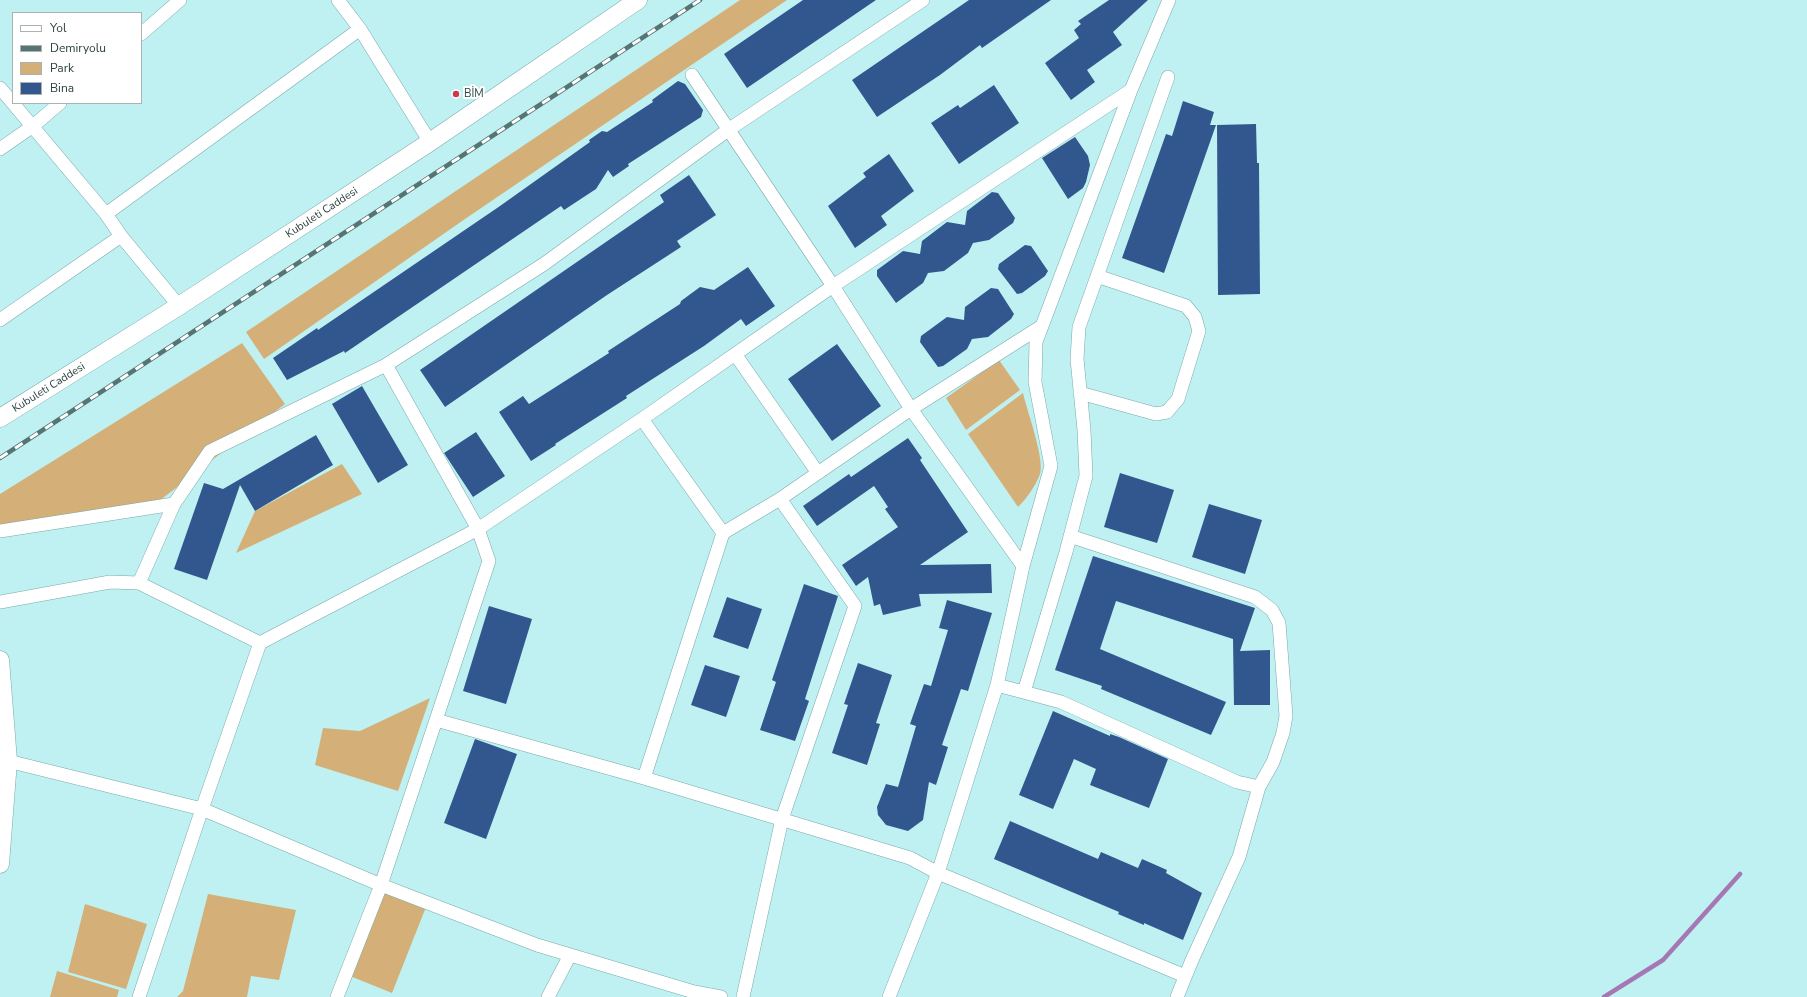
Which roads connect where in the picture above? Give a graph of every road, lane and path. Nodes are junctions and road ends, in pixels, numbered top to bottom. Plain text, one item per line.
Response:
1 (180, 0) edge
2 (338, 0) edge
3 (638, 0) edge
4 (923, 0) edge
5 (1169, 0) edge
6 (360, 29) junction
7 (142, 33) edge
8 (692, 75) dead end
9 (1168, 77) dead end
10 (0, 88) edge
11 (1131, 90) junction
12 (12, 102) edge
13 (14, 104) edge
14 (59, 104) edge
15 (33, 126) junction
16 (728, 130) junction
17 (430, 142) junction
18 (0, 149) edge
19 (106, 214) junction
20 (121, 236) junction
21 (1097, 276) junction
22 (833, 286) junction
23 (179, 306) junction
24 (0, 320) edge
25 (1042, 326) junction
26 (736, 354) junction
27 (386, 365) junction
28 (1080, 393) junction
29 (911, 409) junction
30 (0, 418) edge
31 (642, 419) junction
32 (818, 473) junction
33 (780, 499) junction
34 (174, 504) junction
35 (478, 529) junction
36 (0, 531) edge
37 (723, 532) junction
38 (1070, 536) junction
39 (1023, 566) junction
40 (139, 583) junction
41 (0, 602) edge
42 (260, 643) junction
43 (0, 660) edge
44 (997, 685) junction
45 (1024, 692) junction
46 (436, 720) junction
47 (4, 760) edge
48 (644, 778) junction
49 (1258, 787) junction
50 (202, 809) junction
51 (782, 819) junction
52 (0, 864) edge
53 (938, 873) junction
54 (381, 885) junction
55 (570, 955) junction
56 (1185, 976) junction
57 (339, 996) edge
58 (139, 997) edge
59 (548, 997) edge
60 (721, 997) edge
61 (743, 997) edge
62 (889, 997) edge
63 (1177, 997) edge

1 - 7 street
2 - 6 street
3 - 17 street, Kubuleti Caddesi
4 - 16 street
5 - 11 street
6 - 17 street
6 - 19 street
8 - 16 street
9 - 21 street
10 - 12 street
11 - 22 street
11 - 25 street
13 - 15 street
14 - 15 street
15 - 18 street
15 - 19 street
16 - 22 street
16 - 27 street
17 - 23 street, Kubuleti Caddesi
19 - 20 street
20 - 23 street
20 - 24 street
21 - 28 street
21 - 28 street
22 - 26 street
22 - 29 street
23 - 30 street, Kubuleti Caddesi
25 - 29 street
25 - 39 street
26 - 31 street
26 - 32 street
27 - 34 street
27 - 35 street
28 - 38 street
29 - 32 street
29 - 39 street
31 - 35 street
31 - 37 street
32 - 33 street
33 - 37 street
33 - 51 street
34 - 36 street
34 - 40 street
35 - 42 street
35 - 46 street
37 - 48 street
38 - 45 street
38 - 49 street
39 - 44 street
40 - 41 street
40 - 42 street
42 - 50 street
43 - 47 street
44 - 45 street
44 - 53 street
45 - 49 street
46 - 48 street
46 - 54 street
47 - 50 street
47 - 52 street
48 - 51 street
49 - 56 street
50 - 54 street
50 - 58 street
51 - 53 street
51 - 61 street
53 - 56 street
53 - 62 street
54 - 55 street
54 - 57 street
55 - 59 street
55 - 60 street
56 - 63 street

